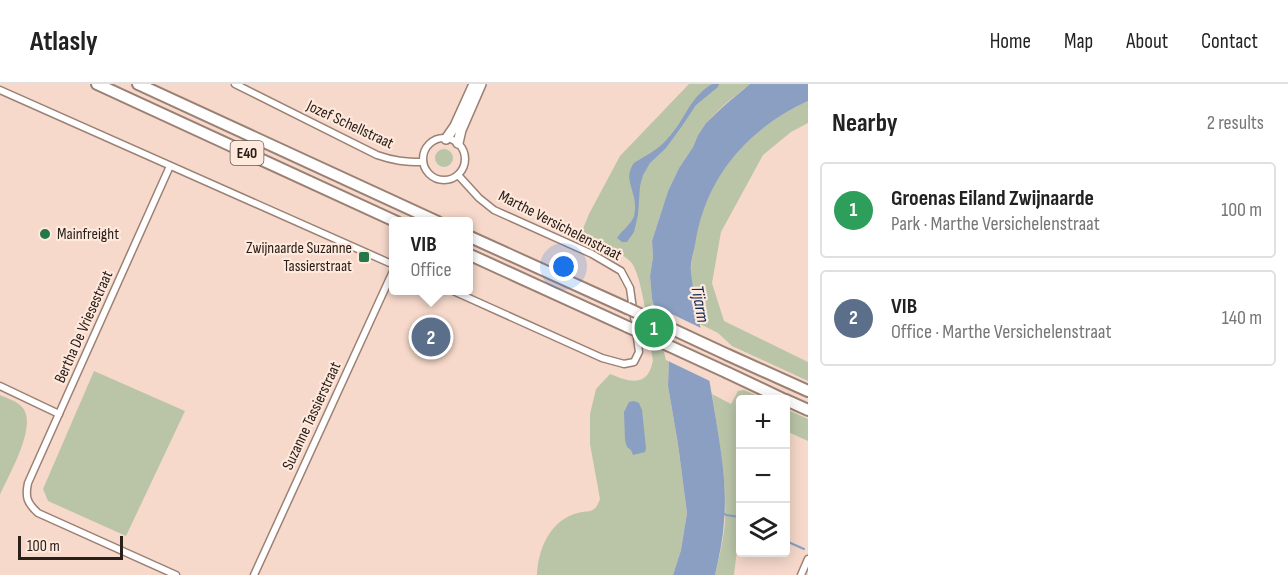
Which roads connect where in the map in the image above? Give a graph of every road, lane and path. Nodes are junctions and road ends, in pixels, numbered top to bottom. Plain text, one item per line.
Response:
1 (97, 84) edge
2 (138, 84) edge
3 (235, 84) edge
4 (474, 84) edge
5 (481, 84) edge
6 (0, 90) edge
7 (446, 139) junction
8 (458, 143) junction
9 (423, 162) junction
10 (170, 166) junction
11 (458, 175) junction
12 (427, 217) edge
13 (389, 218) edge
14 (473, 238) edge
15 (473, 256) edge
16 (389, 265) edge
17 (389, 276) edge
18 (460, 295) edge
19 (0, 386) edge
20 (808, 391) edge
21 (774, 395) edge
22 (790, 402) edge
23 (808, 410) edge
24 (59, 414) junction
25 (808, 559) edge
26 (176, 575) edge
27 (254, 575) edge
28 (801, 575) edge

1 - 13 highway, E40
2 - 12 highway, E40
3 - 9 street, Jozef Schellstraat
4 - 7 highway
5 - 8 highway
6 - 10 street
7 - 8 street
7 - 9 street
8 - 11 street
9 - 11 street
10 - 16 street
10 - 24 street, Bertha De Vriesestraat
11 - 18 street, Marthe Versichelenstraat
14 - 20 highway, bridge
15 - 21 highway, bridge
17 - 27 street, Suzanne Tassierstraat
19 - 24 street
22 - 23 highway
24 - 26 street, Bertha De Vriesestraat
25 - 28 street

